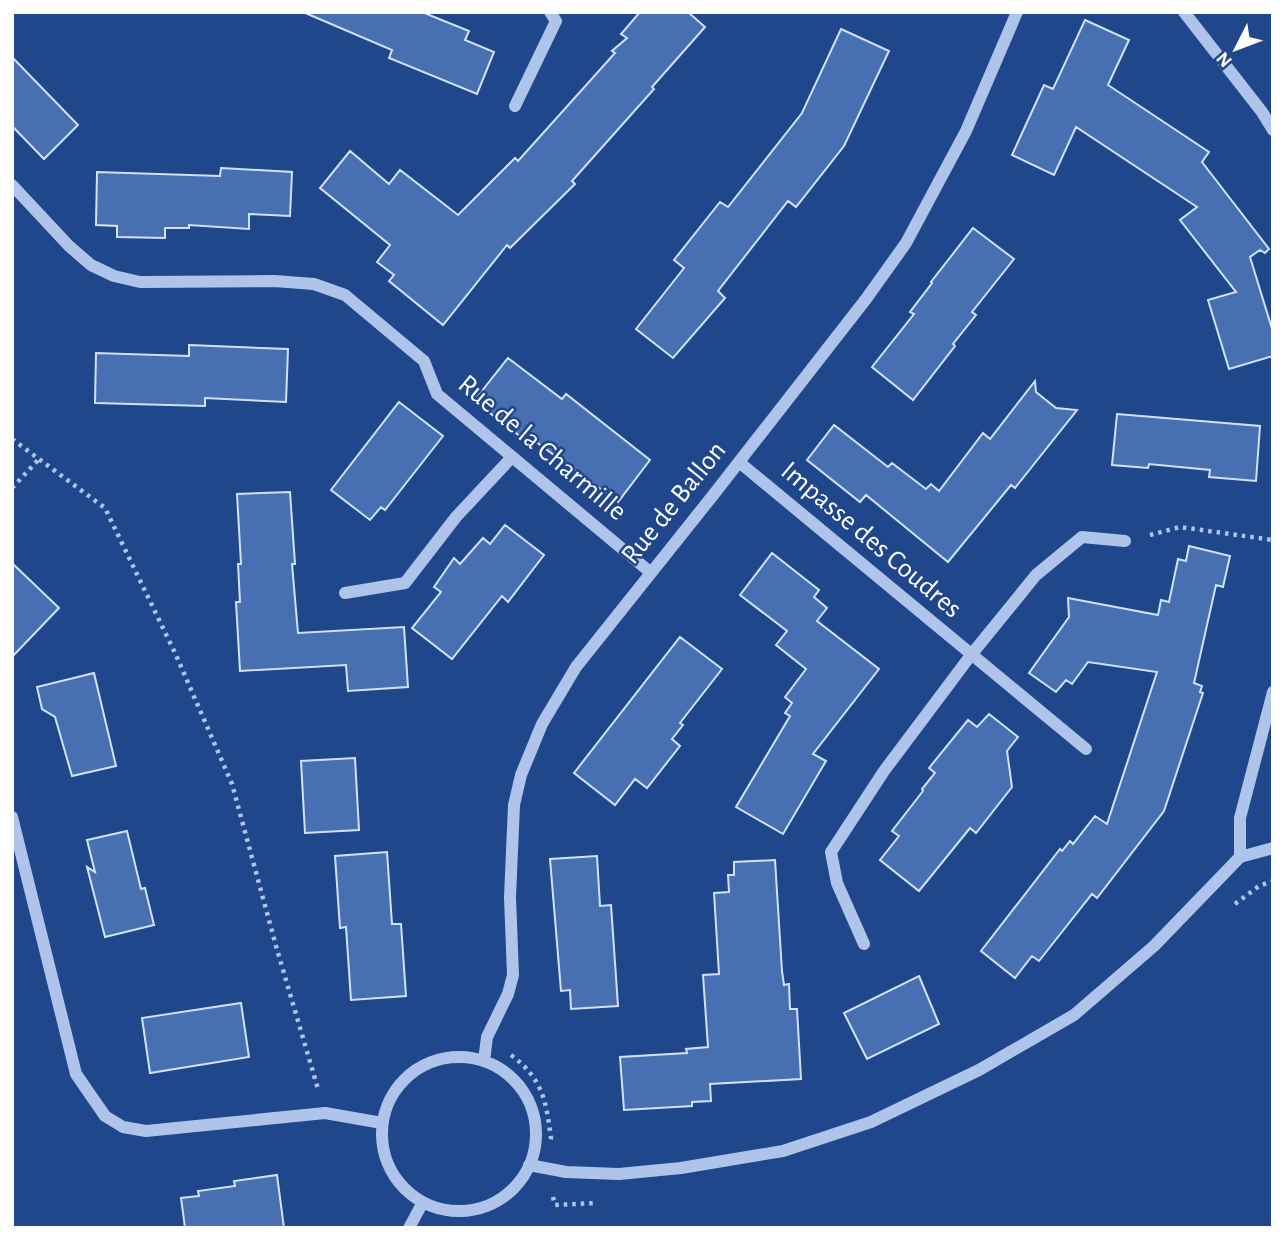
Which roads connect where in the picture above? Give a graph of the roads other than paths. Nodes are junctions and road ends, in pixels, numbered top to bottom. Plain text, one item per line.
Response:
1 (550, 12) edge
2 (1017, 12) edge
3 (1184, 12) edge
4 (515, 106) dead end
5 (1273, 130) edge
6 (12, 185) edge
7 (512, 457) junction
8 (739, 462) junction
9 (1125, 541) road end
10 (650, 572) junction
11 (345, 593) dead end
12 (971, 655) junction
13 (1273, 692) edge
14 (1086, 749) dead end
15 (12, 817) edge
16 (1273, 848) edge
17 (1240, 858) junction
18 (864, 944) dead end
19 (484, 1061) junction
20 (382, 1123) junction
21 (529, 1165) junction
22 (423, 1202) junction
23 (409, 1228) edge

1 - 4 street
2 - 8 street, Rue de Ballon
3 - 5 street
6 - 7 street, Rue de la Charmille
7 - 10 street, Rue de la Charmille
7 - 11 street
8 - 10 street, Rue de Ballon
8 - 12 street, Impasse des Coudres
9 - 12 street, Impasse des Coudres
10 - 19 street, Rue de Ballon
12 - 14 street, Impasse des Coudres
12 - 18 street, Impasse des Coudres
13 - 17 street
15 - 20 street
16 - 17 street
17 - 21 street
19 - 20 street
19 - 21 street
20 - 22 street
21 - 22 street
22 - 23 street

